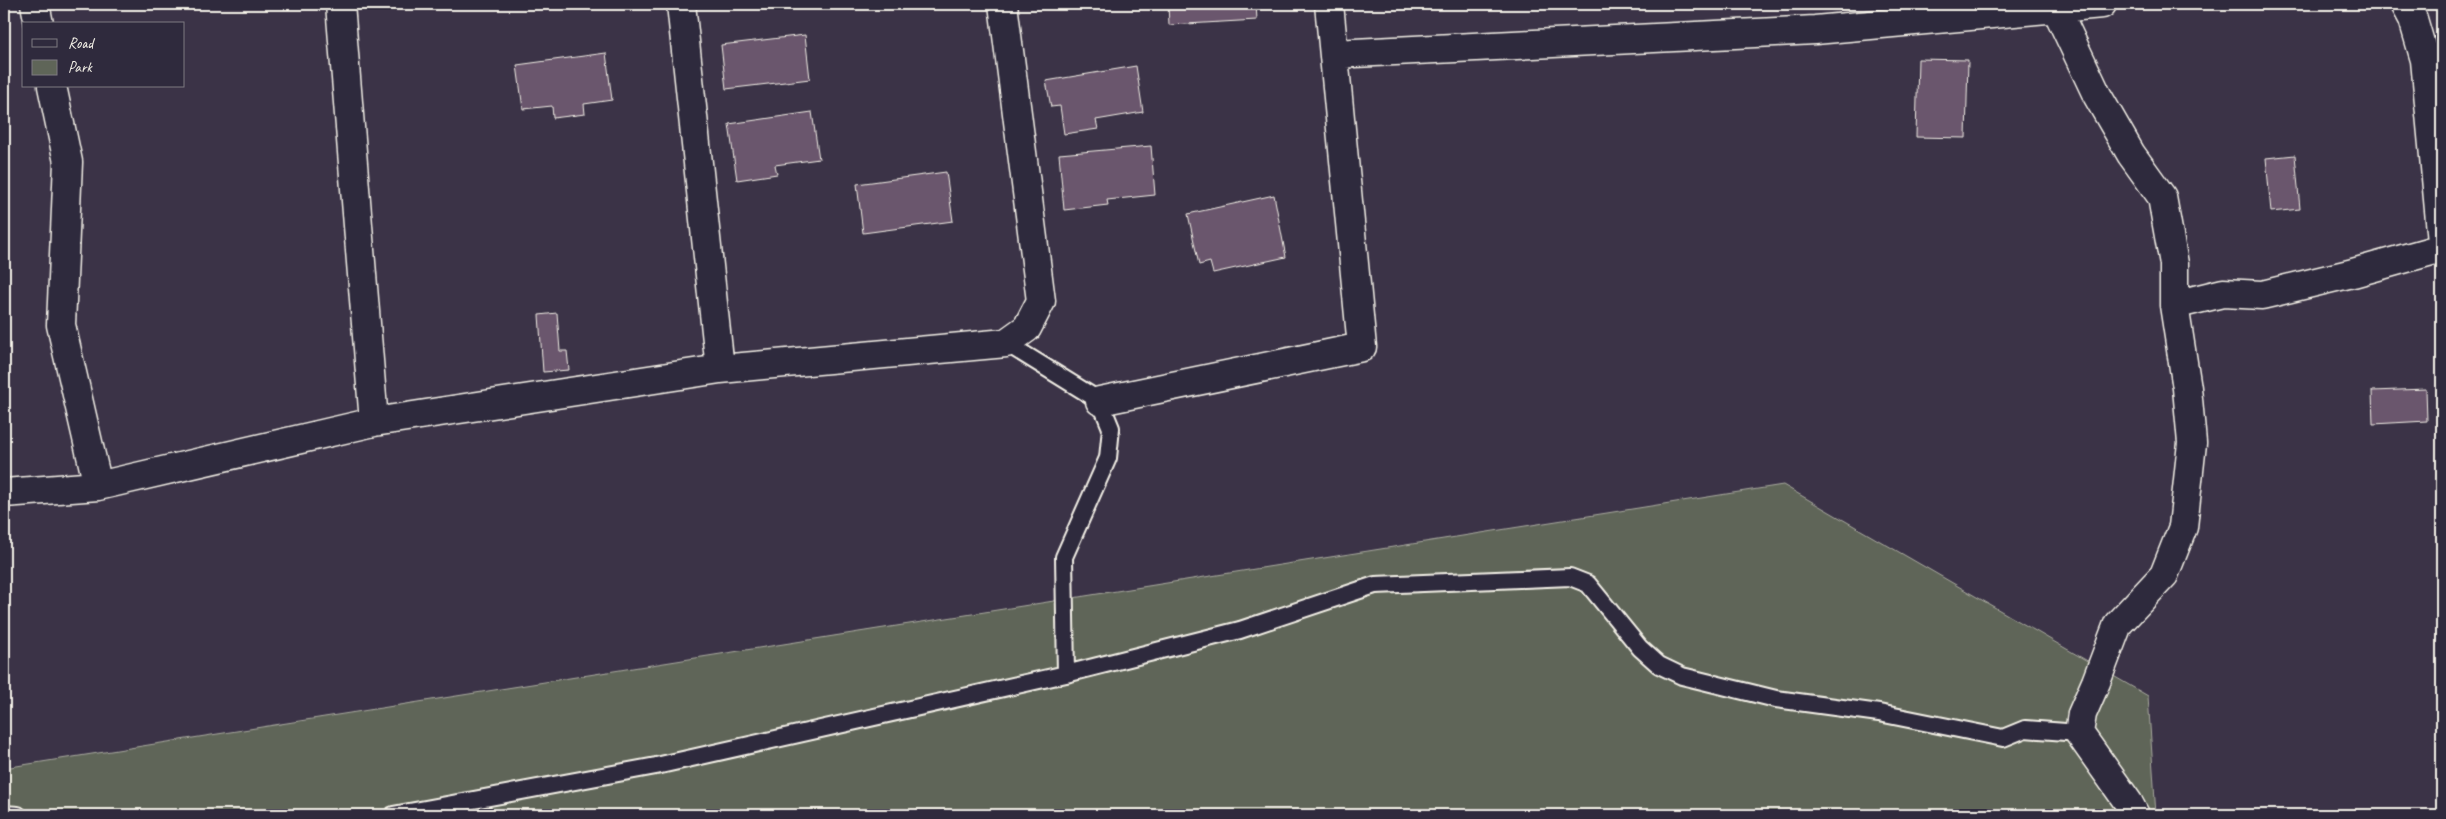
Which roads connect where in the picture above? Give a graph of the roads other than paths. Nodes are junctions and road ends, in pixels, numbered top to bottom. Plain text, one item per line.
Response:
1 (34, 4) edge
2 (340, 4) edge
3 (681, 4) edge
4 (1003, 4) edge
5 (1329, 4) edge
6 (2102, 4) edge
7 (2405, 4) edge
8 (2056, 8) junction
9 (38, 22) edge
10 (1334, 54) junction
11 (52, 88) edge
12 (2442, 242) edge
13 (2442, 248) edge
14 (2174, 305) junction
15 (1006, 343) junction
16 (720, 369) junction
17 (1100, 401) junction
18 (374, 422) junction
19 (98, 486) junction
20 (4, 493) edge
21 (1066, 674) junction
22 (2079, 733) junction
23 (4, 814) edge
24 (18, 815) edge
25 (393, 815) edge
26 (2135, 815) edge

1 - 9 street
2 - 18 street
3 - 16 street
4 - 15 street
5 - 10 street
6 - 8 street
7 - 12 street
8 - 10 street
8 - 14 street
10 - 17 street
11 - 19 street
13 - 14 street
14 - 22 street
15 - 16 street
15 - 17 lane
16 - 18 street
17 - 21 lane
18 - 19 street
19 - 20 street
21 - 22 lane
21 - 25 lane
22 - 26 street
23 - 24 lane

